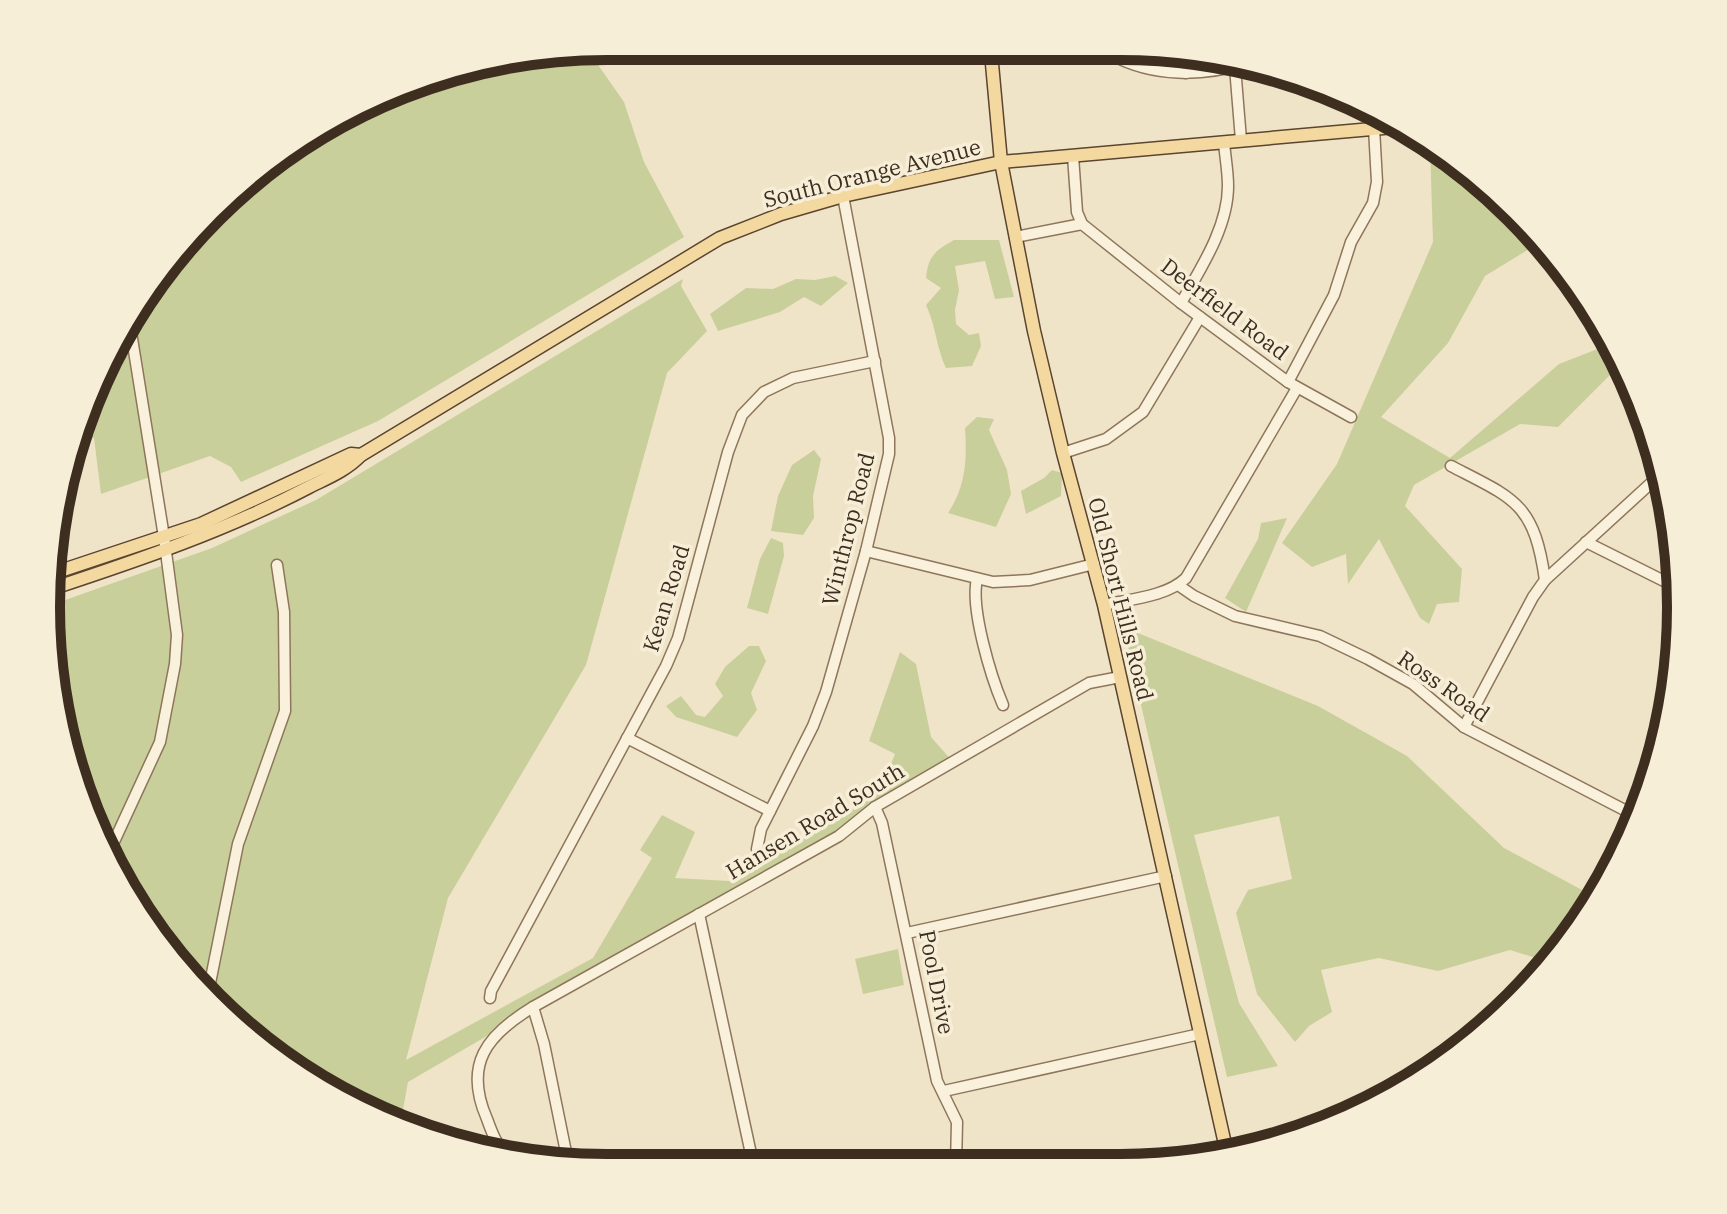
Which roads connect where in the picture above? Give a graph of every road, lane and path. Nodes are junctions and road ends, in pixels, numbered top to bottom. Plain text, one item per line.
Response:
1 (992, 60) edge
2 (1124, 60) edge
3 (1187, 65) edge
4 (1221, 70) edge
5 (1186, 73) junction
6 (1235, 73) edge
7 (1383, 127) edge
8 (1374, 128) junction
9 (1241, 140) junction
10 (1224, 142) junction
11 (1073, 156) junction
12 (1001, 162) junction
13 (843, 196) junction
14 (1082, 224) junction
15 (1015, 237) junction
16 (1181, 303) junction
17 (1200, 317) junction
18 (132, 336) edge
19 (875, 361) junction
20 (1292, 385) junction
21 (1351, 417) dead end
22 (1063, 453) junction
23 (361, 455) junction
24 (1451, 466) dead end
25 (1652, 482) edge
26 (164, 537) junction
27 (1586, 542) junction
28 (165, 551) junction
29 (866, 551) junction
30 (1094, 564) junction
31 (277, 565) dead end
32 (61, 571) edge
33 (977, 579) junction
34 (1545, 580) junction
35 (1666, 582) edge
36 (1178, 585) junction
37 (61, 586) edge
38 (1104, 605) junction
39 (1120, 677) junction
40 (1003, 705) dead end
41 (1464, 727) junction
42 (627, 738) junction
43 (875, 807) junction
44 (770, 811) junction
45 (1627, 812) edge
46 (113, 843) edge
47 (757, 849) dead end
48 (1166, 876) junction
49 (699, 914) junction
50 (907, 933) junction
51 (210, 983) edge
52 (490, 998) dead end
53 (533, 1007) junction
54 (1200, 1034) junction
55 (944, 1091) junction
56 (497, 1142) edge
57 (1225, 1143) edge
58 (566, 1152) edge
59 (751, 1154) edge
60 (956, 1154) edge

1 - 12 main road, Old Short Hills Road
2 - 5 street
3 - 5 street
4 - 5 street
6 - 9 street
7 - 8 main road, South Orange Avenue
8 - 9 main road, South Orange Avenue
8 - 20 street
9 - 10 main road, South Orange Avenue
10 - 11 main road, South Orange Avenue
10 - 16 street
11 - 12 main road, South Orange Avenue
11 - 14 street
12 - 13 main road, South Orange Avenue
12 - 15 main road, Old Short Hills Road
13 - 19 street, Winthrop Road
13 - 23 main road, South Orange Avenue
14 - 15 street
14 - 16 street, Deerfield Road
15 - 22 main road, Old Short Hills Road
16 - 17 street, Deerfield Road
17 - 20 street, Deerfield Road
17 - 22 street
18 - 26 street
19 - 29 street, Winthrop Road
19 - 42 street, Kean Road
20 - 21 street, Deerfield Road
20 - 36 street
22 - 30 main road, Old Short Hills Road
23 - 26 main road, South Orange Avenue
23 - 28 main road, South Orange Avenue
24 - 34 street
25 - 27 street
26 - 28 street
26 - 32 main road, South Orange Avenue
27 - 34 street
27 - 35 street
28 - 37 main road, South Orange Avenue
28 - 46 street
29 - 33 street
29 - 44 street, Winthrop Road
30 - 33 street
30 - 38 main road, Old Short Hills Road
31 - 51 street
33 - 40 street
34 - 41 street
36 - 38 street
36 - 41 street, Ross Road
38 - 39 main road, Old Short Hills Road
39 - 43 street, Hansen Road South
39 - 48 main road, Old Short Hills Road
41 - 45 street, Ross Road
42 - 44 street
42 - 52 street, Kean Road
43 - 49 street, Hansen Road South
43 - 50 street, Pool Drive
44 - 47 street, Winthrop Road
48 - 50 street
48 - 54 main road, Old Short Hills Road
49 - 53 street, Hansen Road South
49 - 59 street
50 - 55 street, Pool Drive
53 - 56 street, Hansen Road South
53 - 58 street
54 - 55 street
54 - 57 main road, Old Short Hills Road
55 - 60 street, Pool Drive

